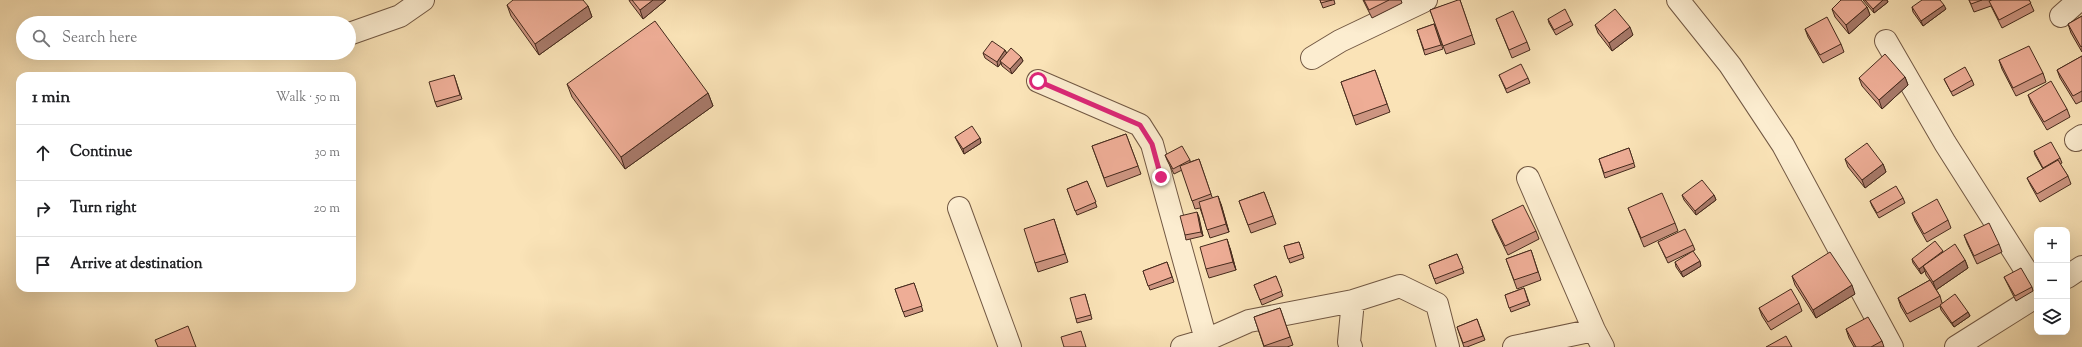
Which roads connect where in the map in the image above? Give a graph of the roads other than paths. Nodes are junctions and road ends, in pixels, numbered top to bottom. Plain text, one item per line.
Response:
1 (423, 0) edge
2 (1426, 0) edge
3 (1678, 0) edge
4 (2079, 0) edge
5 (2060, 16) dead end
6 (356, 32) edge
7 (1886, 41) dead end
8 (1312, 58) dead end
9 (1038, 81) dead end
10 (1528, 178) dead end
11 (959, 208) dead end
12 (2082, 267) edge
13 (2070, 275) edge
14 (2034, 283) edge
15 (2034, 298) edge
16 (1353, 301) junction
17 (1599, 339) edge
18 (1207, 343) edge
19 (1010, 347) edge
20 (1182, 347) edge
21 (1351, 347) edge
22 (1448, 347) edge
23 (1514, 347) edge
24 (1892, 347) edge
25 (1956, 347) edge

1 - 6 street
2 - 8 street
3 - 24 street
4 - 5 street
7 - 14 street
9 - 18 street
10 - 17 street
11 - 19 street
12 - 13 street
15 - 25 street
16 - 18 street
16 - 21 street
16 - 22 street
17 - 23 street
18 - 20 street

